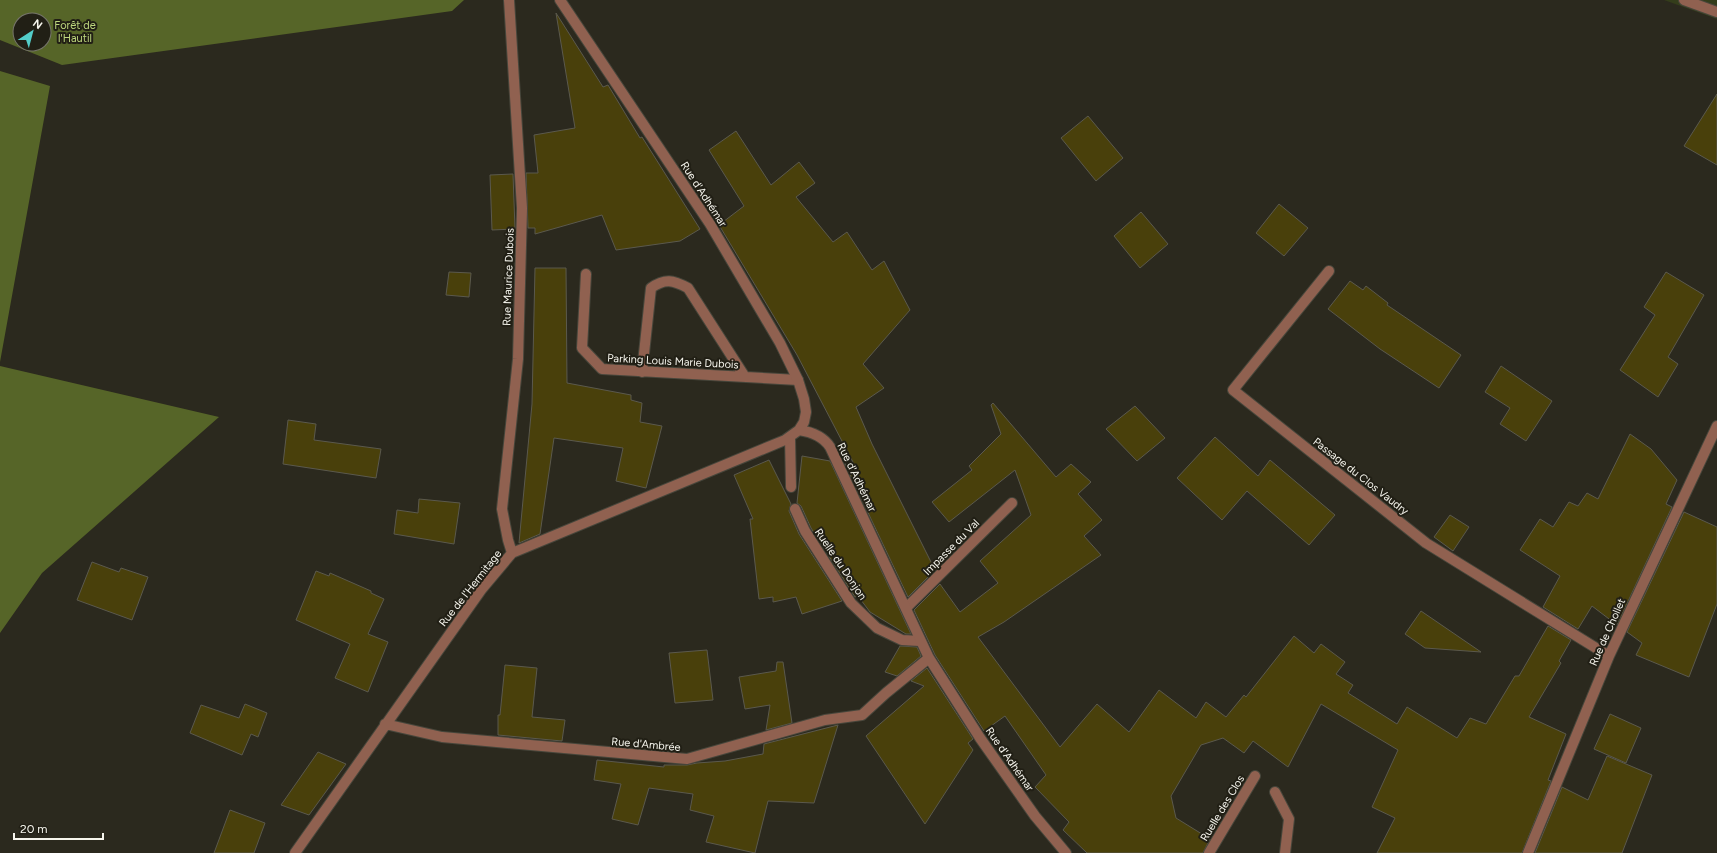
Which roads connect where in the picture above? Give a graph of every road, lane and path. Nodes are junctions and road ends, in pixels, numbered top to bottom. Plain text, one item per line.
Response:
1 (509, 0) edge
2 (560, 0) edge
3 (1684, 0) edge
4 (1717, 12) edge
5 (1329, 271) dead end
6 (586, 274) dead end
7 (642, 372) junction
8 (745, 377) junction
9 (798, 380) junction
10 (1717, 426) edge
11 (799, 430) junction
12 (790, 437) junction
13 (791, 487) dead end
14 (1012, 503) dead end
15 (795, 509) dead end
16 (512, 553) junction
17 (906, 608) junction
18 (920, 641) junction
19 (1609, 656) junction
20 (929, 658) junction
21 (385, 724) junction
22 (1255, 776) dead end
23 (1275, 792) dead end
24 (295, 853) edge
25 (1066, 853) edge
26 (1209, 853) edge
27 (1285, 853) edge
28 (1528, 853) edge

1 - 16 street, Rue Maurice Dubois
2 - 9 street, Rue d'Adhémar
3 - 4 street
5 - 19 street, Passage du Clos Vaudry
6 - 7 street, Parking Louis Marie Dubois
7 - 8 street, Parking Louis Marie Dubois
7 - 8 street
8 - 9 street, Parking Louis Marie Dubois
9 - 11 street, Rue d'Adhémar
10 - 19 street, Rue de Chollet
11 - 12 street, Rue de l'Hermitage
11 - 17 street, Rue d'Adhémar
12 - 13 street
12 - 16 street, Rue de l'Hermitage
14 - 17 street, Impasse du Val
15 - 18 street, Ruelle du Donjon
16 - 21 street, Rue de l'Hermitage
17 - 18 street, Rue d'Adhémar
18 - 20 street, Rue d'Adhémar
19 - 28 street, Rue de Chollet
20 - 21 street, Rue d'Ambrée
20 - 25 street, Rue d'Adhémar
21 - 24 street, Rue de l'Hermitage
22 - 26 street, Ruelle des Clos
23 - 27 street

